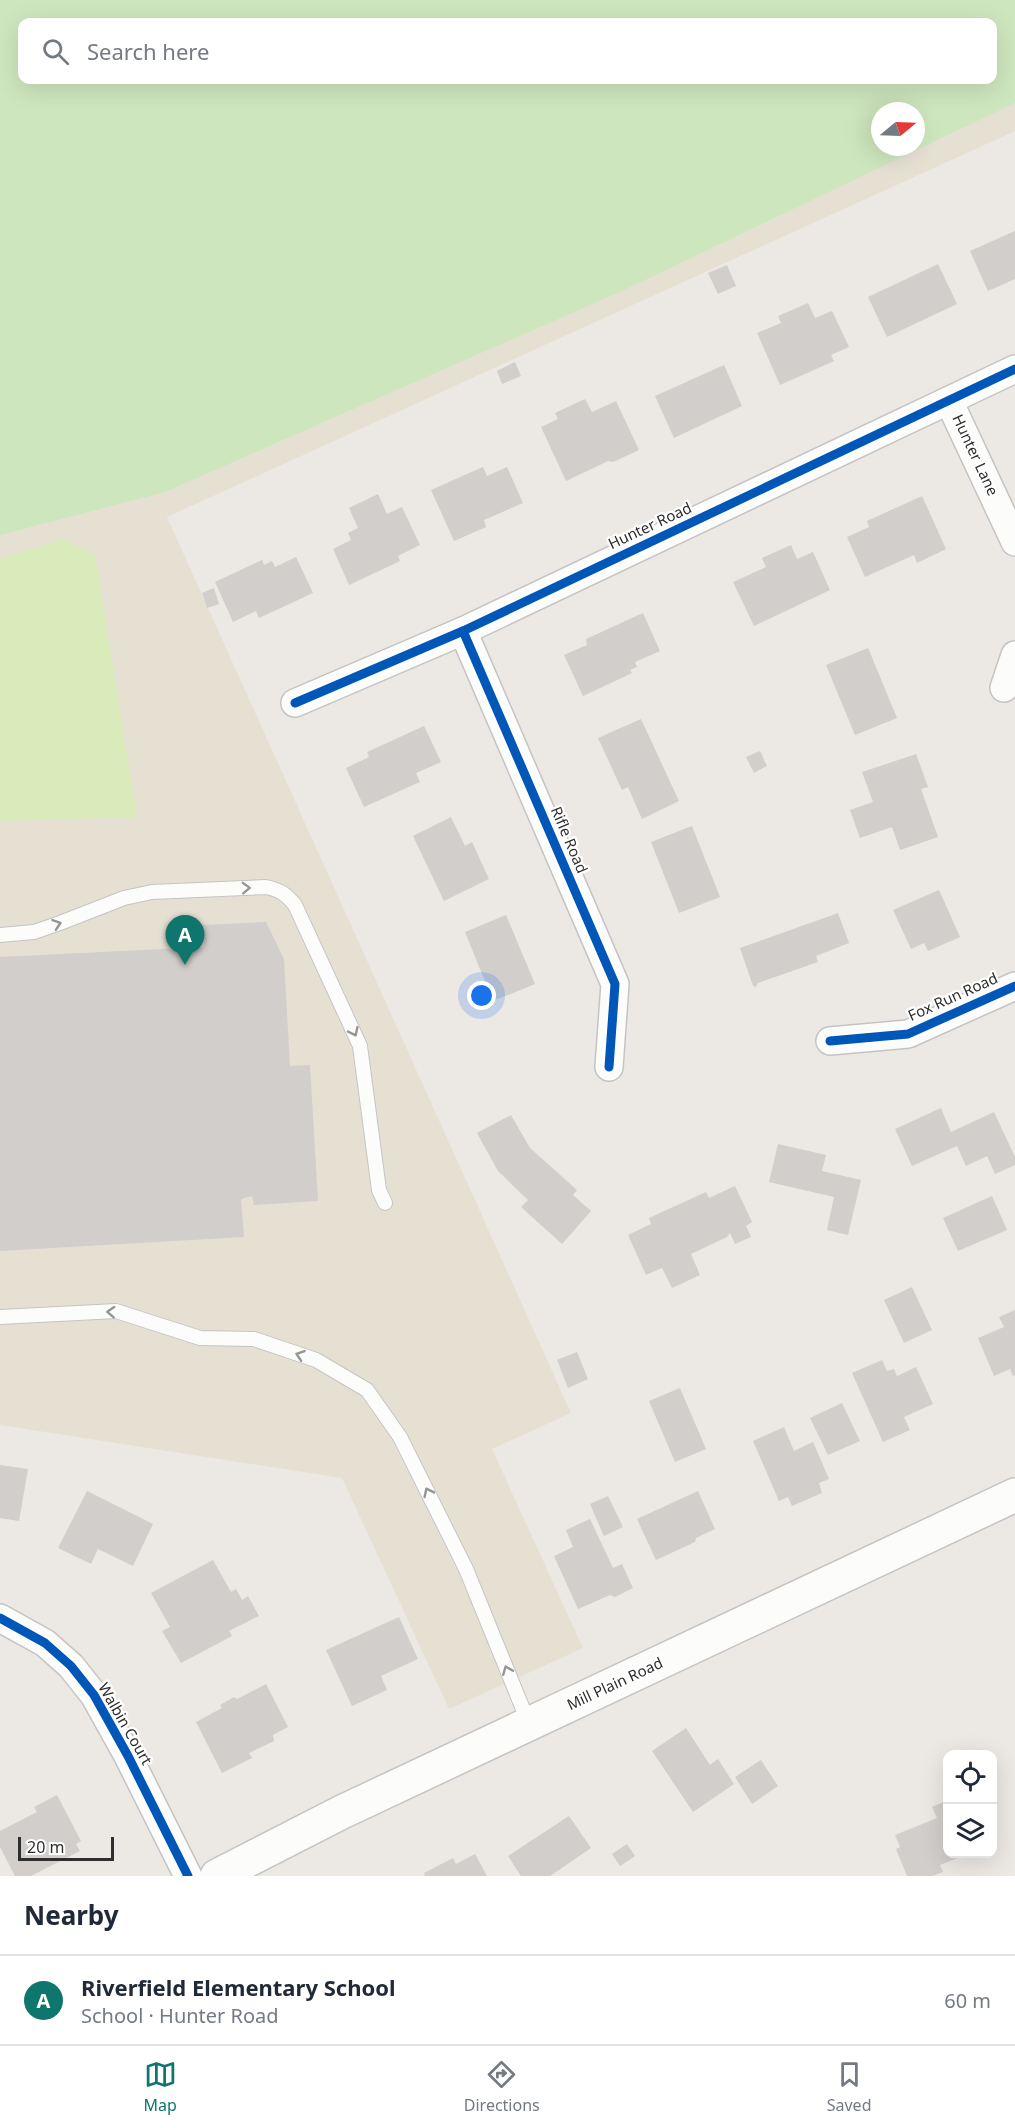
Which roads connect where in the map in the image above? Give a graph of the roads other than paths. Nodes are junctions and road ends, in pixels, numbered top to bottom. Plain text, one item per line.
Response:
1 (1015, 369) edge
2 (949, 401) junction
3 (1015, 542) edge
4 (463, 631) junction
5 (1015, 655) edge
6 (1004, 688) dead end
7 (295, 703) dead end
8 (0, 935) edge
9 (1015, 986) edge
10 (830, 1041) dead end
11 (609, 1067) dead end
12 (385, 1203) dead end
13 (0, 1317) edge
14 (1015, 1495) edge
15 (0, 1618) edge
16 (530, 1724) junction
17 (188, 1876) edge
18 (217, 1876) edge

1 - 2 street, Hunter Road
2 - 3 street, Hunter Lane
2 - 4 street, Hunter Road
4 - 7 street, Hunter Road
4 - 11 street, Rifle Road
5 - 6 street
8 -> 12 lane
9 - 10 street, Fox Run Road
16 -> 13 lane
14 - 16 main road, Mill Plain Road
15 - 17 street, Walbin Court
16 - 18 main road, Mill Plain Road

